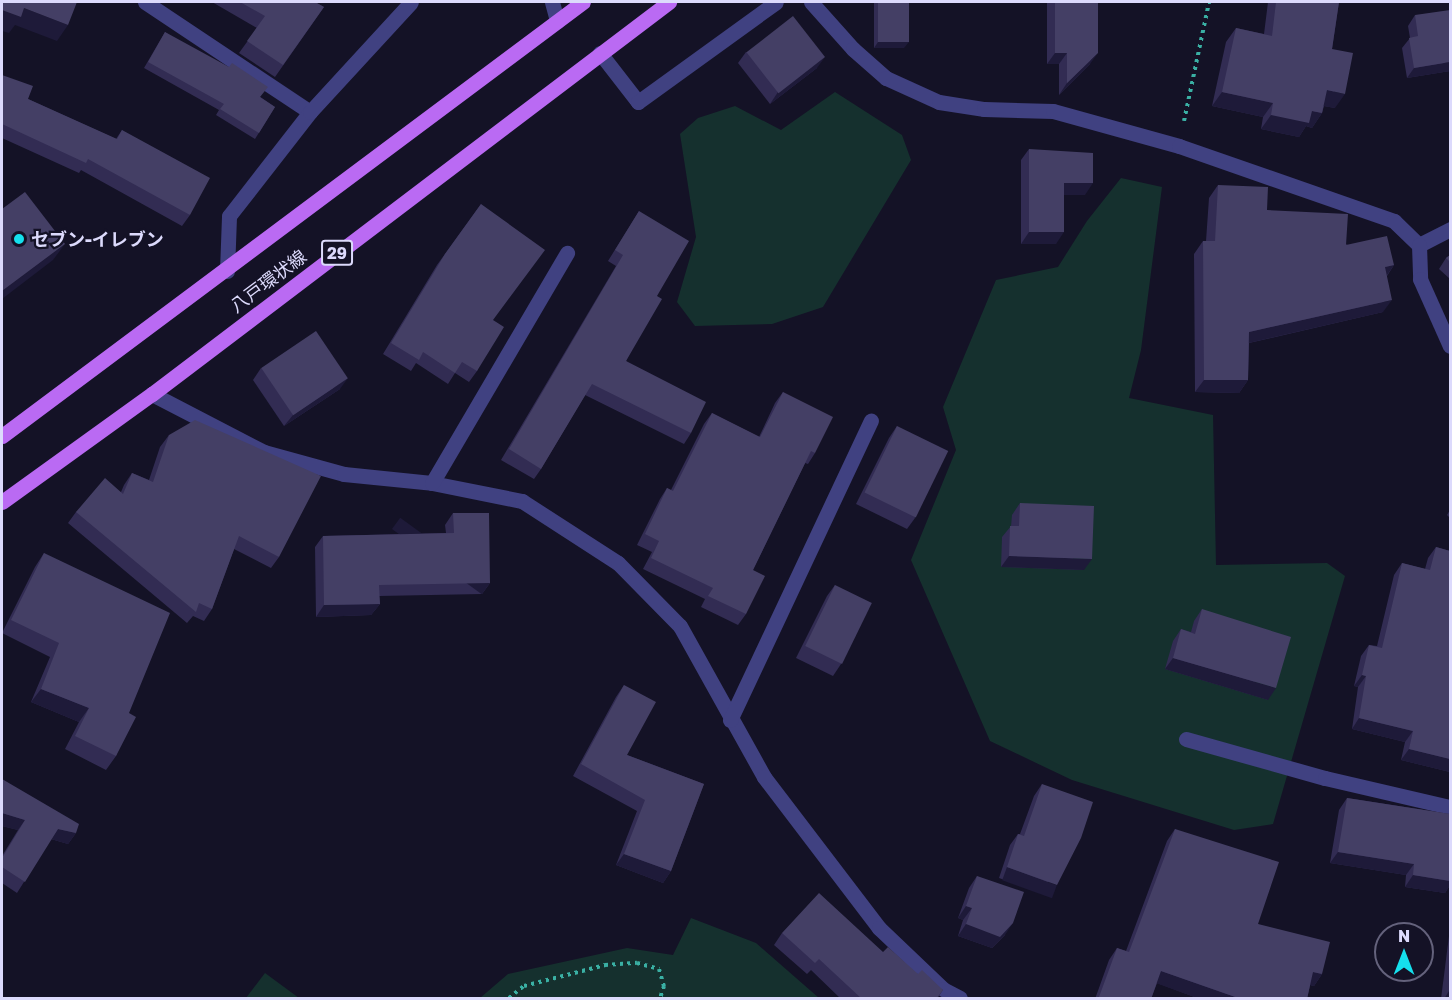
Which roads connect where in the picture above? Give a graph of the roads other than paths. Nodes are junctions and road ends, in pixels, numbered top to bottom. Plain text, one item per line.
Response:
1 (145, 2) edge
2 (411, 2) edge
3 (552, 2) edge
4 (583, 2) edge
5 (669, 2) edge
6 (776, 2) edge
7 (811, 2) edge
8 (557, 21) junction
9 (600, 53) junction
10 (310, 112) junction
11 (1450, 229) edge
12 (1419, 245) junction
13 (567, 253) dead end
14 (227, 271) junction
15 (1450, 346) edge
16 (152, 394) junction
17 (871, 420) dead end
18 (2, 436) edge
19 (432, 483) junction
20 (2, 502) edge
21 (730, 720) junction
22 (1186, 740) dead end
23 (1450, 807) edge
24 (960, 999) edge

1 - 10 street
2 - 10 street
3 - 8 street
4 - 8 main road, 八戸環状線
5 - 9 main road, 八戸環状線 / 29
6 - 9 street
7 - 12 street
8 - 14 main road, 八戸環状線
9 - 16 main road, 八戸環状線 / 29
10 - 14 street
11 - 12 street
12 - 15 street
13 - 19 street
14 - 18 main road, 八戸環状線
16 - 19 street
16 - 20 main road, 八戸環状線 / 29
17 - 21 street
19 - 21 street
21 - 24 street
22 - 23 street

